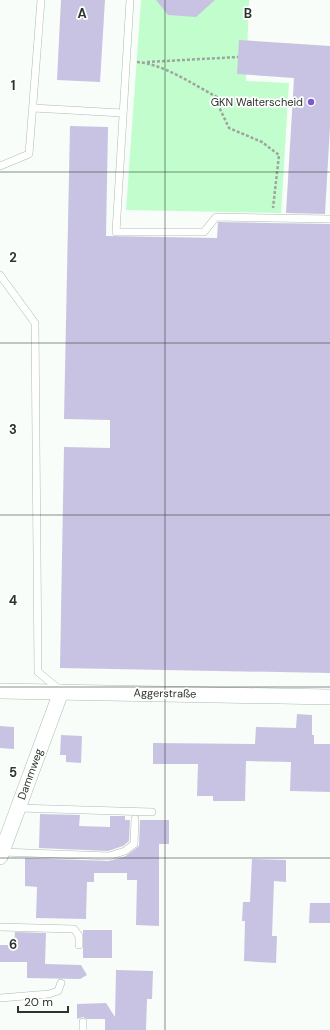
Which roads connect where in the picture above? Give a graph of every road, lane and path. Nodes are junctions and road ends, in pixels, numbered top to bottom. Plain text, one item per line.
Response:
1 (41, 0) edge
2 (130, 0) edge
3 (238, 57) dead end
4 (126, 62) junction
5 (145, 63) junction
6 (33, 108) junction
7 (122, 113) junction
8 (0, 166) edge
9 (272, 218) junction
10 (330, 219) edge
11 (0, 275) edge
12 (0, 691) edge
13 (61, 692) junction
14 (330, 697) edge
15 (18, 808) junction
16 (152, 812) dead end
17 (135, 819) dead end
18 (1, 854) edge
19 (0, 927) edge
20 (79, 945) dead end
21 (61, 983) dead end
22 (0, 998) edge

1 - 6 lane
2 - 4 lane
3 - 5 path
4 - 5 path
4 - 7 lane
5 - 9 path
6 - 7 lane
6 - 8 lane
7 - 9 lane
9 - 10 lane
11 - 13 lane
12 - 13 street, Aggerstraße
13 - 14 street, Aggerstraße
13 - 15 street, Dammweg
15 - 16 lane
15 - 18 street, Dammweg
17 - 18 lane
19 - 20 lane
21 - 22 lane

